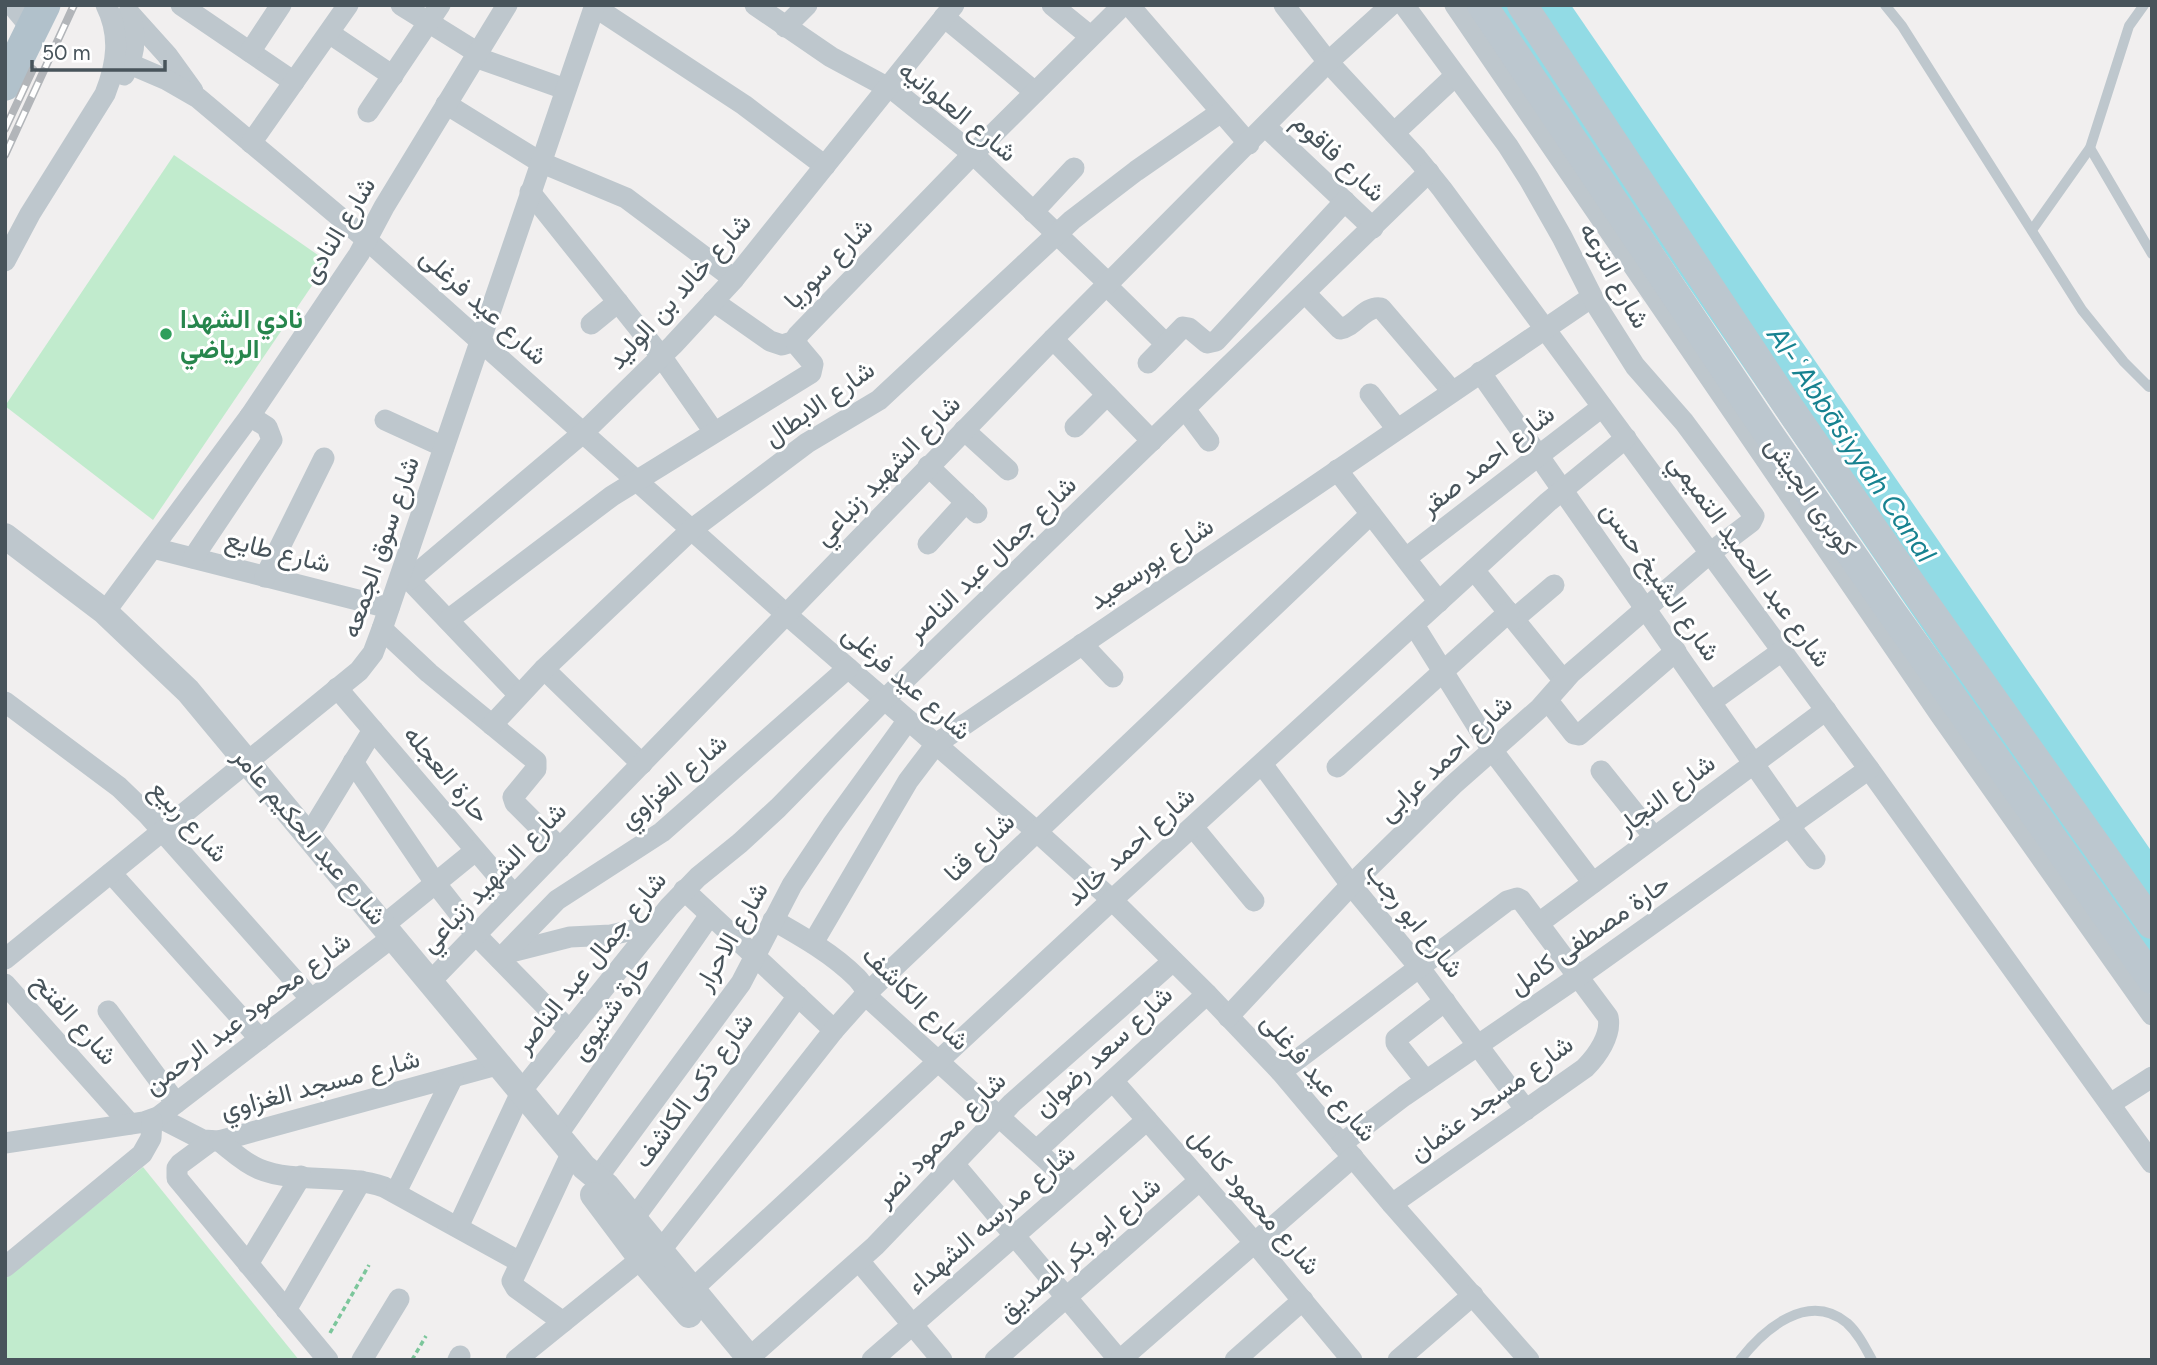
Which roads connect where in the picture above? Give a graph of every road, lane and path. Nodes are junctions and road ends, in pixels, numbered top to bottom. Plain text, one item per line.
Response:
1 (106, 5) edge
2 (281, 5) edge
3 (348, 5) edge
4 (401, 5) edge
5 (507, 5) edge
6 (755, 5) edge
7 (807, 5) edge
8 (1052, 5) edge
9 (1123, 5) edge
10 (1129, 5) edge
11 (1284, 5) edge
12 (1391, 5) edge
13 (1404, 5) edge
14 (1455, 5) edge
15 (1482, 5) edge
16 (1522, 5) edge
17 (1885, 5) edge
18 (2144, 5) edge
19 (595, 6) edge
20 (190, 8) edge
21 (129, 10) edge
22 (949, 11) edge
23 (29, 13) edge
24 (434, 14) edge
25 (785, 27) junction
26 (329, 33) junction
27 (1090, 36) junction
28 (250, 52) junction
29 (476, 55) junction
30 (123, 61) junction
31 (1328, 62) junction
32 (1455, 75) junction
33 (393, 76) junction
34 (294, 82) junction
35 (5, 84) edge
36 (887, 86) junction
37 (565, 89) junction
38 (1035, 92) junction
39 (198, 98) junction
40 (446, 104) junction
41 (368, 112) dead end
42 (1221, 112) junction
43 (1266, 127) junction
44 (1394, 133) junction
45 (251, 143) junction
46 (1249, 144) junction
47 (2090, 148) junction
48 (973, 154) junction
49 (540, 162) junction
50 (825, 166) junction
51 (1074, 168) dead end
52 (1429, 172) junction
53 (530, 192) junction
54 (1345, 201) junction
55 (1033, 212) junction
56 (1373, 228) junction
57 (2032, 230) junction
58 (1056, 235) junction
59 (367, 240) junction
60 (2152, 254) edge
61 (5, 261) edge
62 (734, 279) junction
63 (1107, 284) junction
64 (1305, 293) junction
65 (1592, 296) junction
66 (713, 301) junction
67 (618, 302) junction
68 (591, 324) dead end
69 (1544, 329) junction
70 (1053, 339) junction
71 (481, 340) junction
72 (795, 341) junction
73 (1166, 344) junction
74 (662, 356) junction
75 (1149, 363) dead end
76 (1480, 372) junction
77 (2152, 384) edge
78 (1452, 391) junction
79 (1370, 394) dead end
80 (1107, 395) junction
81 (1602, 407) junction
82 (1185, 409) junction
83 (250, 416) junction
84 (385, 420) dead end
85 (1075, 427) dead end
86 (1397, 429) junction
87 (964, 430) junction
88 (584, 432) junction
89 (714, 432) junction
90 (1626, 438) junction
91 (1152, 441) junction
92 (1209, 441) dead end
93 (444, 447) junction
94 (1538, 456) junction
95 (324, 458) dead end
96 (929, 466) junction
97 (1008, 470) dead end
98 (1337, 470) junction
99 (636, 480) junction
100 (1563, 489) junction
101 (1371, 514) junction
102 (691, 530) junction
103 (5, 536) edge
104 (929, 544) dead end
105 (153, 548) junction
106 (1710, 552) junction
107 (193, 558) junction
108 (1406, 558) junction
109 (1474, 569) junction
110 (405, 576) junction
111 (265, 577) junction
112 (1554, 585) dead end
113 (1439, 602) junction
114 (1646, 607) junction
115 (105, 612) junction
116 (787, 615) junction
117 (1512, 616) junction
118 (385, 618) junction
119 (448, 620) junction
120 (1414, 625) junction
121 (1082, 644) junction
122 (1676, 651) junction
123 (1782, 651) junction
124 (848, 668) junction
125 (544, 669) junction
126 (1443, 672) junction
127 (1113, 677) dead end
128 (1564, 681) junction
129 (337, 688) junction
130 (518, 694) junction
131 (884, 700) junction
132 (1548, 701) junction
133 (1711, 702) junction
134 (8, 709) edge
135 (1826, 710) junction
136 (908, 720) junction
137 (492, 724) junction
138 (373, 730) junction
139 (936, 744) junction
140 (1492, 750) junction
141 (247, 761) junction
142 (353, 762) junction
143 (1754, 763) junction
144 (642, 764) junction
145 (1262, 764) junction
146 (1337, 766) dead end
147 (1869, 769) junction
148 (1601, 771) dead end
149 (1793, 825) junction
150 (1193, 827) junction
151 (163, 830) junction
152 (1036, 831) junction
153 (309, 835) junction
154 (1654, 838) junction
155 (560, 848) junction
156 (475, 851) junction
157 (1815, 859) dead end
158 (111, 873) junction
159 (1592, 883) junction
160 (436, 884) junction
161 (1351, 885) junction
162 (684, 890) junction
163 (514, 895) junction
164 (1112, 901) junction
165 (1254, 901) dead end
166 (710, 915) junction
167 (773, 920) junction
168 (1539, 923) junction
169 (2152, 924) edge
170 (654, 925) junction
171 (389, 930) junction
172 (476, 935) junction
173 (813, 943) junction
174 (504, 956) junction
175 (756, 957) junction
176 (5, 959) edge
177 (1174, 961) junction
178 (1419, 967) junction
179 (1579, 976) junction
180 (2152, 979) edge
181 (431, 981) junction
182 (5, 984) edge
183 (867, 993) junction
184 (1207, 994) junction
185 (798, 996) junction
186 (311, 999) junction
187 (1444, 1001) junction
188 (107, 1010) dead end
189 (2152, 1015) edge
190 (1228, 1017) junction
191 (834, 1030) junction
192 (570, 1031) junction
193 (260, 1039) junction
194 (1478, 1045) junction
195 (938, 1061) junction
196 (500, 1064) junction
197 (1281, 1072) junction
198 (453, 1077) junction
199 (2152, 1077) edge
200 (1113, 1081) junction
201 (1426, 1081) junction
202 (522, 1090) junction
203 (176, 1103) junction
204 (2110, 1104) junction
205 (1526, 1110) junction
206 (998, 1116) junction
207 (155, 1118) junction
208 (1147, 1120) junction
209 (130, 1124) junction
210 (215, 1141) junction
211 (5, 1143) edge
212 (1037, 1150) junction
213 (1347, 1151) junction
214 (578, 1157) junction
215 (2152, 1163) edge
216 (955, 1165) junction
217 (302, 1176) junction
218 (1200, 1180) junction
219 (361, 1181) junction
220 (1073, 1184) junction
221 (396, 1192) junction
222 (1392, 1204) junction
223 (634, 1218) junction
224 (458, 1227) junction
225 (1014, 1236) junction
226 (1254, 1242) junction
227 (650, 1255) junction
228 (859, 1261) junction
229 (520, 1262) junction
230 (248, 1264) junction
231 (369, 1265) dead end
232 (5, 1267) edge
233 (1473, 1295) junction
234 (685, 1296) junction
235 (1066, 1297) junction
236 (399, 1299) dead end
237 (1303, 1300) junction
238 (286, 1310) junction
239 (563, 1322) junction
240 (912, 1324) junction
241 (426, 1336) dead end
242 (324, 1355) edge
243 (743, 1359) edge
244 (362, 1360) edge
245 (412, 1360) edge
246 (516, 1360) edge
247 (872, 1360) edge
248 (942, 1360) edge
249 (995, 1360) edge
250 (1119, 1360) edge
251 (1236, 1360) edge
252 (1352, 1360) edge
253 (1398, 1360) edge
254 (1529, 1360) edge
255 (1740, 1360) edge
256 (1872, 1360) edge

1 - 30 street
2 - 28 street
3 - 26 street
4 - 24 street
5 - 29 street, شارع النادى
6 - 25 street, شارع العلوانيه
7 - 25 street
8 - 27 street
9 - 27 street, شارع سوريا
10 - 42 street
11 - 31 street, شارع عبد الحميد التميمي
12 - 31 street, شارع الشهيد زنباعي
13 - 32 street, شارع الترعه
14 - 189 street
15 - 180 main road, كوبرى الجيش
16 - 169 main road, كوبرى الجيش
17 - 57 lane
18 - 47 lane
19 - 37 street, شارع سوق الجمعه
19 - 50 street
20 - 28 street
21 - 30 street
21 - 39 street, شارع عيد فرغلى
22 - 36 street, شارع خالد بن الوليد
22 - 38 street
23 - 35 main road
24 - 29 street
24 - 33 street
25 - 36 street, شارع العلوانيه
26 - 33 street
26 - 34 street
27 - 38 street, شارع سوريا
28 - 34 street
29 - 37 street
29 - 40 street, شارع النادى
30 - 39 street, شارع عيد فرغلى
30 - 61 street
31 - 43 street, شارع الشهيد زنباعي
31 - 44 street, شارع عبد الحميد التميمي
32 - 44 street
32 - 65 street, شارع الترعه
33 - 41 street
34 - 45 street
36 - 48 street, شارع العلوانيه
36 - 50 street, شارع خالد بن الوليد
37 - 49 street, شارع سوق الجمعه
38 - 48 street, شارع سوريا
39 - 45 street, شارع عيد فرغلى
40 - 49 street
40 - 59 street, شارع النادى
42 - 46 street
42 - 58 street, شارع الابطال
43 - 46 street, شارع الشهيد زنباعي
43 - 54 street, شارع فاقوم
44 - 52 street, شارع عبد الحميد التميمي
45 - 59 street, شارع عيد فرغلى
46 - 63 street, شارع الشهيد زنباعي
47 - 57 lane
47 - 60 lane
48 - 55 street, شارع العلوانيه
48 - 72 street, شارع سوريا
49 - 53 street, شارع سوق الجمعه
49 - 62 street
50 - 62 street, شارع خالد بن الوليد
51 - 55 street
52 - 56 street, شارع جمال عبد الناصر
52 - 69 street, شارع عبد الحميد التميمي
53 - 67 street
53 - 71 street, شارع سوق الجمعه
54 - 56 street, شارع فاقوم
54 - 73 street
55 - 58 street, شارع العلوانيه
56 - 64 street, شارع جمال عبد الناصر
57 - 77 lane
58 - 63 street, شارع العلوانيه
58 - 102 street, شارع الابطال
59 - 71 street, شارع عيد فرغلى
59 - 83 street, شارع النادى
62 - 66 street, شارع خالد بن الوليد
63 - 70 street, شارع الشهيد زنباعي
63 - 73 street, شارع العلوانيه
64 - 78 street
64 - 82 street, شارع جمال عبد الناصر
65 - 69 street, شارع بورسعيد
65 - 106 street, شارع الترعه
66 - 72 street
66 - 74 street, شارع خالد بن الوليد
67 - 68 street
67 - 74 street
69 - 76 street, شارع بورسعيد
69 - 81 street, شارع عبد الحميد التميمي
70 - 80 street
70 - 87 street, شارع الشهيد زنباعي
71 - 88 street, شارع عيد فرغلى
71 - 93 street, شارع سوق الجمعه
72 - 89 street, شارع سوريا
73 - 75 street
74 - 88 street, شارع خالد بن الوليد
74 - 89 street
76 - 78 street, شارع بورسعيد
76 - 94 street, شارع الشيخ حسن
78 - 86 street, شارع بورسعيد
79 - 86 street
80 - 85 street
80 - 91 street
81 - 90 street, شارع عبد الحميد التميمي
81 - 94 street, شارع احمد صقر
82 - 91 street, شارع جمال عبد الناصر
82 - 92 street
83 - 105 street, شارع النادى
83 - 107 street
84 - 93 street
86 - 98 street, شارع بورسعيد
87 - 96 street, شارع الشهيد زنباعي
87 - 97 street
88 - 99 street, شارع عيد فرغلى
88 - 110 street, شارع خالد بن الوليد
89 - 99 street, شارع سوريا
90 - 100 street, شارع احمد خالد
90 - 106 street, شارع عبد الحميد التميمي
91 - 131 street, شارع جمال عبد الناصر
93 - 110 street, شارع سوق الجمعه
94 - 100 street, شارع الشيخ حسن
94 - 108 street, شارع احمد صقر
95 - 111 street
96 - 104 street
96 - 116 street, شارع الشهيد زنباعي
98 - 101 street
98 - 121 street, شارع بورسعيد
99 - 102 street, شارع عيد فرغلى
99 - 119 street, شارع سوريا
100 - 109 street, شارع احمد خالد
100 - 114 street, شارع الشيخ حسن
101 - 108 street
101 - 152 street, شارع قنا
102 - 116 street, شارع عيد فرغلى
102 - 125 street, شارع الابطال
103 - 115 street, شارع عبد الحكيم عامر
105 - 107 street, شارع طايع
105 - 115 street, شارع النادى
106 - 114 street, شارع احمد عرابى
106 - 123 street, شارع عبد الحميد التميمي
107 - 111 street, شارع طايع
108 - 113 street
109 - 113 street, شارع احمد خالد
109 - 117 street
110 - 118 street, شارع سوق الجمعه
110 - 119 street
111 - 118 street, شارع طايع
112 - 117 street
113 - 120 street, شارع احمد خالد
114 - 122 street, شارع الشيخ حسن
114 - 128 street, شارع احمد عرابى
115 - 141 street, شارع عبد الحكيم عامر
116 - 124 street, شارع عيد فرغلى
116 - 144 street, شارع الشهيد زنباعي
117 - 126 street
117 - 128 street
118 - 129 street, شارع سوق الجمعه
118 - 137 street
119 - 130 street
120 - 126 street
120 - 145 street, شارع احمد خالد
121 - 127 street
121 - 139 street, شارع بورسعيد
122 - 132 street
122 - 133 street, شارع الشيخ حسن
123 - 133 street
123 - 135 street, شارع عبد الحميد التميمي
124 - 131 street, شارع عيد فرغلى
124 - 174 street, شارع الغزاوي
125 - 130 street, شارع الابطال
125 - 144 street
126 - 140 street
126 - 146 street
128 - 132 street, شارع احمد عرابى
129 - 138 street, حارة العجله
129 - 141 street, شارع سوق الجمعه
130 - 137 street, شارع الابطال
131 - 136 street, شارع عيد فرغلى
131 - 162 street, شارع جمال عبد الناصر
132 - 140 street, شارع احمد عرابى
133 - 143 street, شارع الشيخ حسن
134 - 151 street, شارع ربيع
135 - 143 street, شارع النجار
135 - 147 street, شارع عبد الحميد التميمي
136 - 139 street, شارع عيد فرغلى
136 - 167 street, شارع الاحرار
137 - 155 street
138 - 142 street
138 - 156 street, حارة العجله
139 - 152 street, شارع عيد فرغلى
139 - 173 street, شارع بورسعيد
140 - 159 street
140 - 161 street, شارع احمد عرابى
141 - 151 street, شارع سوق الجمعه
141 - 153 street, شارع عبد الحكيم عامر
142 - 153 street
142 - 160 street
143 - 149 street, شارع الشيخ حسن
143 - 154 street, شارع النجار
144 - 155 street, شارع الشهيد زنباعي
145 - 150 street, شارع احمد خالد
145 - 161 street, شارع ابو رجب
147 - 149 street, حارة مصطفى كامل
147 - 204 street, شارع عبد الحميد التميمي
148 - 154 street
149 - 157 street, شارع الشيخ حسن
149 - 179 street, حارة مصطفى كامل
150 - 164 street, شارع احمد خالد
150 - 165 street
151 - 158 street, شارع سوق الجمعه
151 - 186 street, شارع ربيع
152 - 164 street, شارع عيد فرغلى
152 - 183 street, شارع قنا
153 - 171 street, شارع عبد الحكيم عامر
154 - 159 street, شارع النجار
155 - 163 street, شارع الشهيد زنباعي
156 - 160 street, شارع محمود عبد الرحمن
156 - 163 street, حارة العجله
158 - 176 street, شارع سوق الجمعه
158 - 193 street
159 - 168 street, شارع النجار
160 - 171 street, شارع محمود عبد الرحمن
160 - 172 street
161 - 178 street, شارع ابو رجب
161 - 190 street, شارع احمد عرابى
162 - 166 street
162 - 170 street, شارع جمال عبد الناصر
163 - 172 street, شارع الشهيد زنباعي
164 - 177 street, شارع عيد فرغلى
164 - 195 street, شارع احمد خالد
166 - 175 street
166 - 214 street, حارة شتيوى
167 - 173 street, شارع الكاشف
167 - 175 street, شارع الاحرار
168 - 178 street, شارع مسجد عثمان
168 - 179 street, شارع مسجد عثمان
170 - 174 street
170 - 192 street, شارع جمال عبد الناصر
171 - 181 street, شارع عبد الحكيم عامر
171 - 186 street, شارع محمود عبد الرحمن
172 - 174 street
172 - 181 street, شارع الشهيد زنباعي
173 - 183 street, شارع الكاشف
174 - 192 street
175 - 185 street
175 - 214 street, شارع الاحرار
177 - 184 street, شارع عيد فرغلى
177 - 206 street, شارع محمود نصر
178 - 187 street, شارع ابو رجب
178 - 197 street
179 - 194 street, حارة مصطفى كامل
179 - 205 street, شارع مسجد عثمان
181 - 196 street, شارع عبد الحكيم عامر
182 - 209 street, شارع الفتح
183 - 191 street, شارع قنا
183 - 195 street, شارع الكاشف
184 - 190 street, شارع عيد فرغلى
184 - 200 street, شارع سعد رضوان
185 - 191 street
185 - 223 street, شارع ذكى الكاشف
186 - 193 street, شارع محمود عبد الرحمن
187 - 194 street, شارع ابو رجب
187 - 201 street
188 - 203 street
190 - 197 street, شارع عيد فرغلى
191 - 227 street, شارع قنا
192 - 202 street, شارع جمال عبد الناصر
193 - 203 street, شارع محمود عبد الرحمن
194 - 201 street, حارة مصطفى كامل
194 - 205 street, شارع ابو رجب
195 - 206 street, شارع الكاشف
195 - 234 street, شارع احمد خالد
196 - 198 street, شارع مسجد الغزاوي
196 - 202 street, شارع عبد الحكيم عامر
197 - 213 street, شارع عيد فرغلى
198 - 210 street, شارع مسجد الغزاوي
198 - 221 street
199 - 204 street
200 - 208 street, شارع محمود كامل
200 - 212 street, شارع سعد رضوان
201 - 213 street, حارة مصطفى كامل
202 - 214 street, شارع عبد الحكيم عامر
202 - 224 street, شارع جمال عبد الناصر
203 - 207 street, شارع محمود عبد الرحمن
204 - 215 street, شارع عبد الحميد التميمي
205 - 222 street, شارع مسجد عثمان
206 - 212 street, شارع الكاشف
206 - 216 street, شارع محمود نصر
207 - 209 street, شارع محمود عبد الرحمن
207 - 210 street, شارع مسجد الغزاوي
207 - 232 street
208 - 218 street, شارع محمود كامل
208 - 220 street, شارع مدرسه الشهداء
209 - 211 street, شارع محمود عبد الرحمن
210 - 217 street
210 - 230 street
212 - 220 street, شارع الكاشف
213 - 222 street, شارع عيد فرغلى
213 - 226 street, حارة مصطفى كامل
214 - 223 street, شارع عبد الحكيم عامر
214 - 227 street, شارع عبد الحكيم عامر
214 - 229 street
216 - 225 street
216 - 228 street, شارع محمود نصر
217 - 219 street
217 - 230 street
218 - 226 street, شارع محمود كامل
218 - 235 street, شارع ابو بكر الصديق
219 - 221 street
219 - 238 street
220 - 225 street, شارع مدرسه الشهداء
221 - 224 street
222 - 233 street, شارع عيد فرغلى
223 - 227 street, شارع عبد الحكيم عامر
224 - 229 street
225 - 235 street
225 - 240 street, شارع مدرسه الشهداء
226 - 237 street, شارع محمود كامل
226 - 250 street, حارة مصطفى كامل
227 - 234 street, شارع عبد الحكيم عامر
227 - 239 street, شارع قنا
228 - 240 street
228 - 243 street, شارع محمود نصر
229 - 239 street
230 - 238 street
231 - 242 path
233 - 253 street
233 - 254 street, شارع عيد فرغلى
234 - 243 street, شارع عبد الحكيم عامر
235 - 249 street, شارع ابو بكر الصديق
235 - 250 street
236 - 244 street
237 - 251 street
237 - 252 street, شارع محمود كامل
238 - 242 street
239 - 246 street, شارع قنا
240 - 247 street, شارع مدرسه الشهداء
240 - 248 street
241 - 245 path
255 - 256 lane

